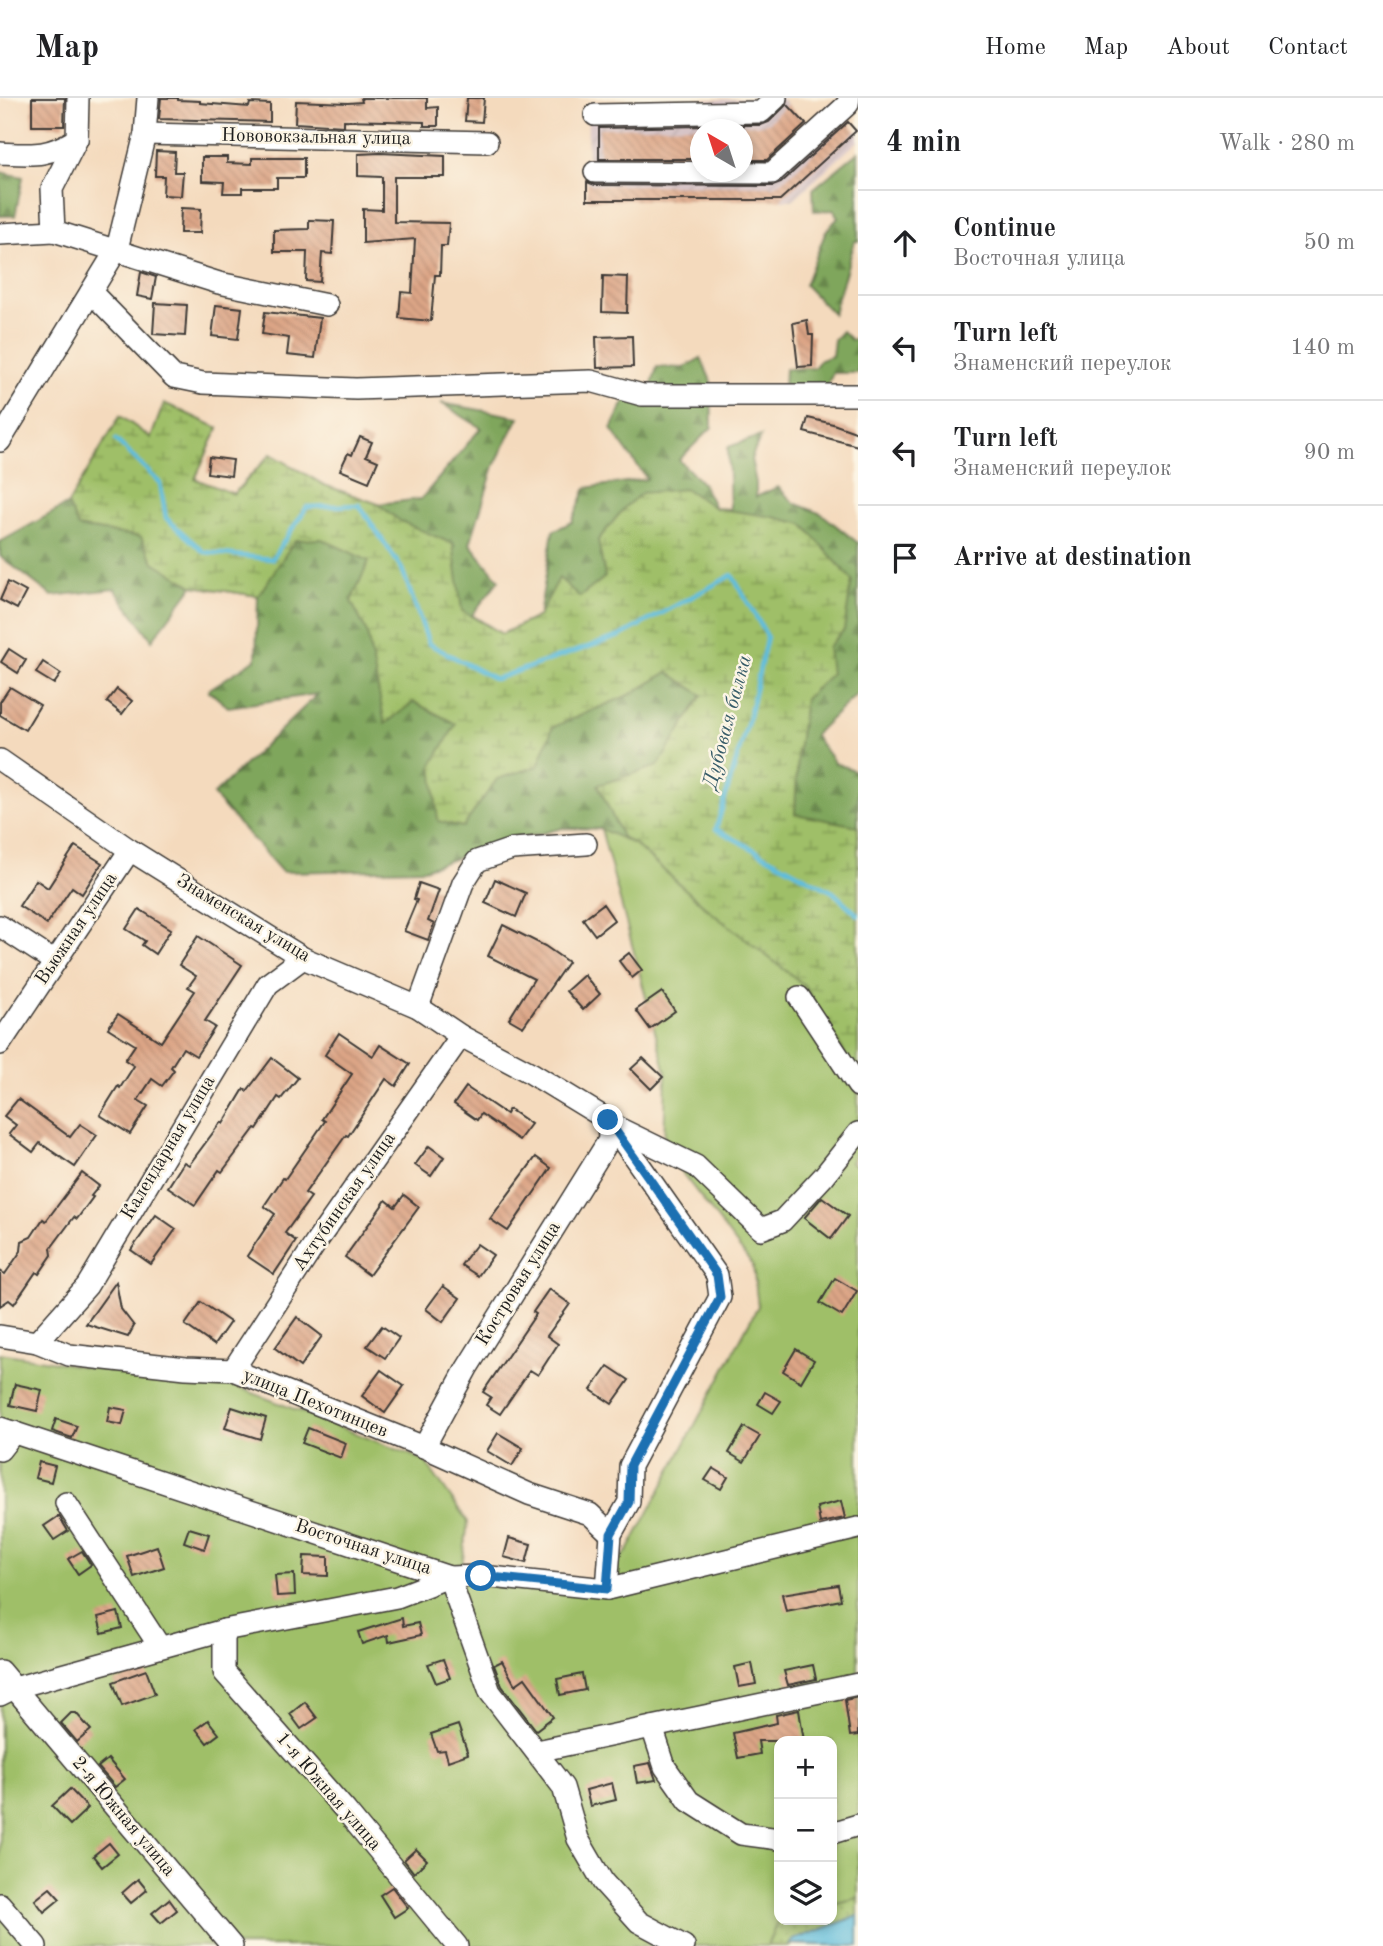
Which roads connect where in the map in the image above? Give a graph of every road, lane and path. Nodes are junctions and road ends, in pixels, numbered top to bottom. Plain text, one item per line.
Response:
1 (78, 98) edge
2 (148, 98) edge
3 (776, 98) edge
4 (849, 98) edge
5 (595, 115) dead end
6 (145, 134) junction
7 (77, 139) junction
8 (487, 142) dead end
9 (0, 153) edge
10 (595, 172) dead end
11 (54, 231) junction
12 (0, 234) edge
13 (117, 250) junction
14 (90, 292) junction
15 (327, 305) dead end
16 (858, 395) edge
17 (0, 440) edge
18 (0, 760) edge
19 (586, 844) dead end
20 (130, 850) junction
21 (0, 926) edge
22 (303, 958) junction
23 (55, 962) junction
24 (799, 997) dead end
25 (418, 1007) junction
26 (461, 1036) junction
27 (0, 1044) edge
28 (858, 1086) edge
29 (609, 1122) junction
30 (858, 1133) edge
31 (0, 1336) edge
32 (37, 1342) junction
33 (233, 1370) junction
34 (7, 1430) edge
35 (424, 1447) junction
36 (0, 1450) edge
37 (66, 1503) dead end
38 (858, 1528) edge
39 (611, 1534) junction
40 (449, 1577) junction
41 (607, 1589) junction
42 (224, 1630) junction
43 (160, 1647) junction
44 (0, 1671) edge
45 (858, 1684) edge
46 (7, 1692) edge
47 (652, 1727) junction
48 (537, 1751) junction
49 (858, 1825) edge
50 (837, 1831) edge
51 (774, 1838) edge
52 (0, 1904) edge
53 (36, 1946) edge
54 (232, 1946) edge
55 (457, 1946) edge
56 (684, 1946) edge

1 - 7 street
2 - 6 street
3 - 5 street
4 - 10 street
6 - 8 street, Нововокзальная улица
6 - 13 street
7 - 9 street
7 - 11 street
11 - 12 street
11 - 13 street
13 - 14 street
13 - 15 street
14 - 16 street
14 - 17 street
18 - 20 street, Знаменская улица
19 - 25 street
20 - 22 street, Знаменская улица
20 - 23 street, Вьюжная улица
21 - 23 street
22 - 25 street, Знаменская улица
22 - 32 street, Календарная улица
23 - 27 street, Вьюжная улица
24 - 28 street
25 - 26 street, Знаменская улица
26 - 29 street, Знаменская улица
26 - 33 street, Ахтубинская улица
29 - 30 street, Знаменская улица
29 - 35 street, Костровая улица
29 - 39 street
31 - 32 street, улица Пехотинцев
32 - 33 street, улица Пехотинцев
33 - 35 street, улица Пехотинцев
34 - 36 street
34 - 40 street, Восточная улица
35 - 39 street, улица Пехотинцев
37 - 43 street
38 - 41 street, Восточная улица
39 - 41 street
40 - 41 street, Восточная улица
40 - 42 street
40 - 48 street
42 - 43 street
42 - 55 street, 1-я Южная улица
43 - 46 street
44 - 46 street, 2-я Южная улица
45 - 47 street
46 - 54 street, 2-я Южная улица
47 - 48 street
47 - 51 street
48 - 56 street
49 - 50 street
52 - 53 street

